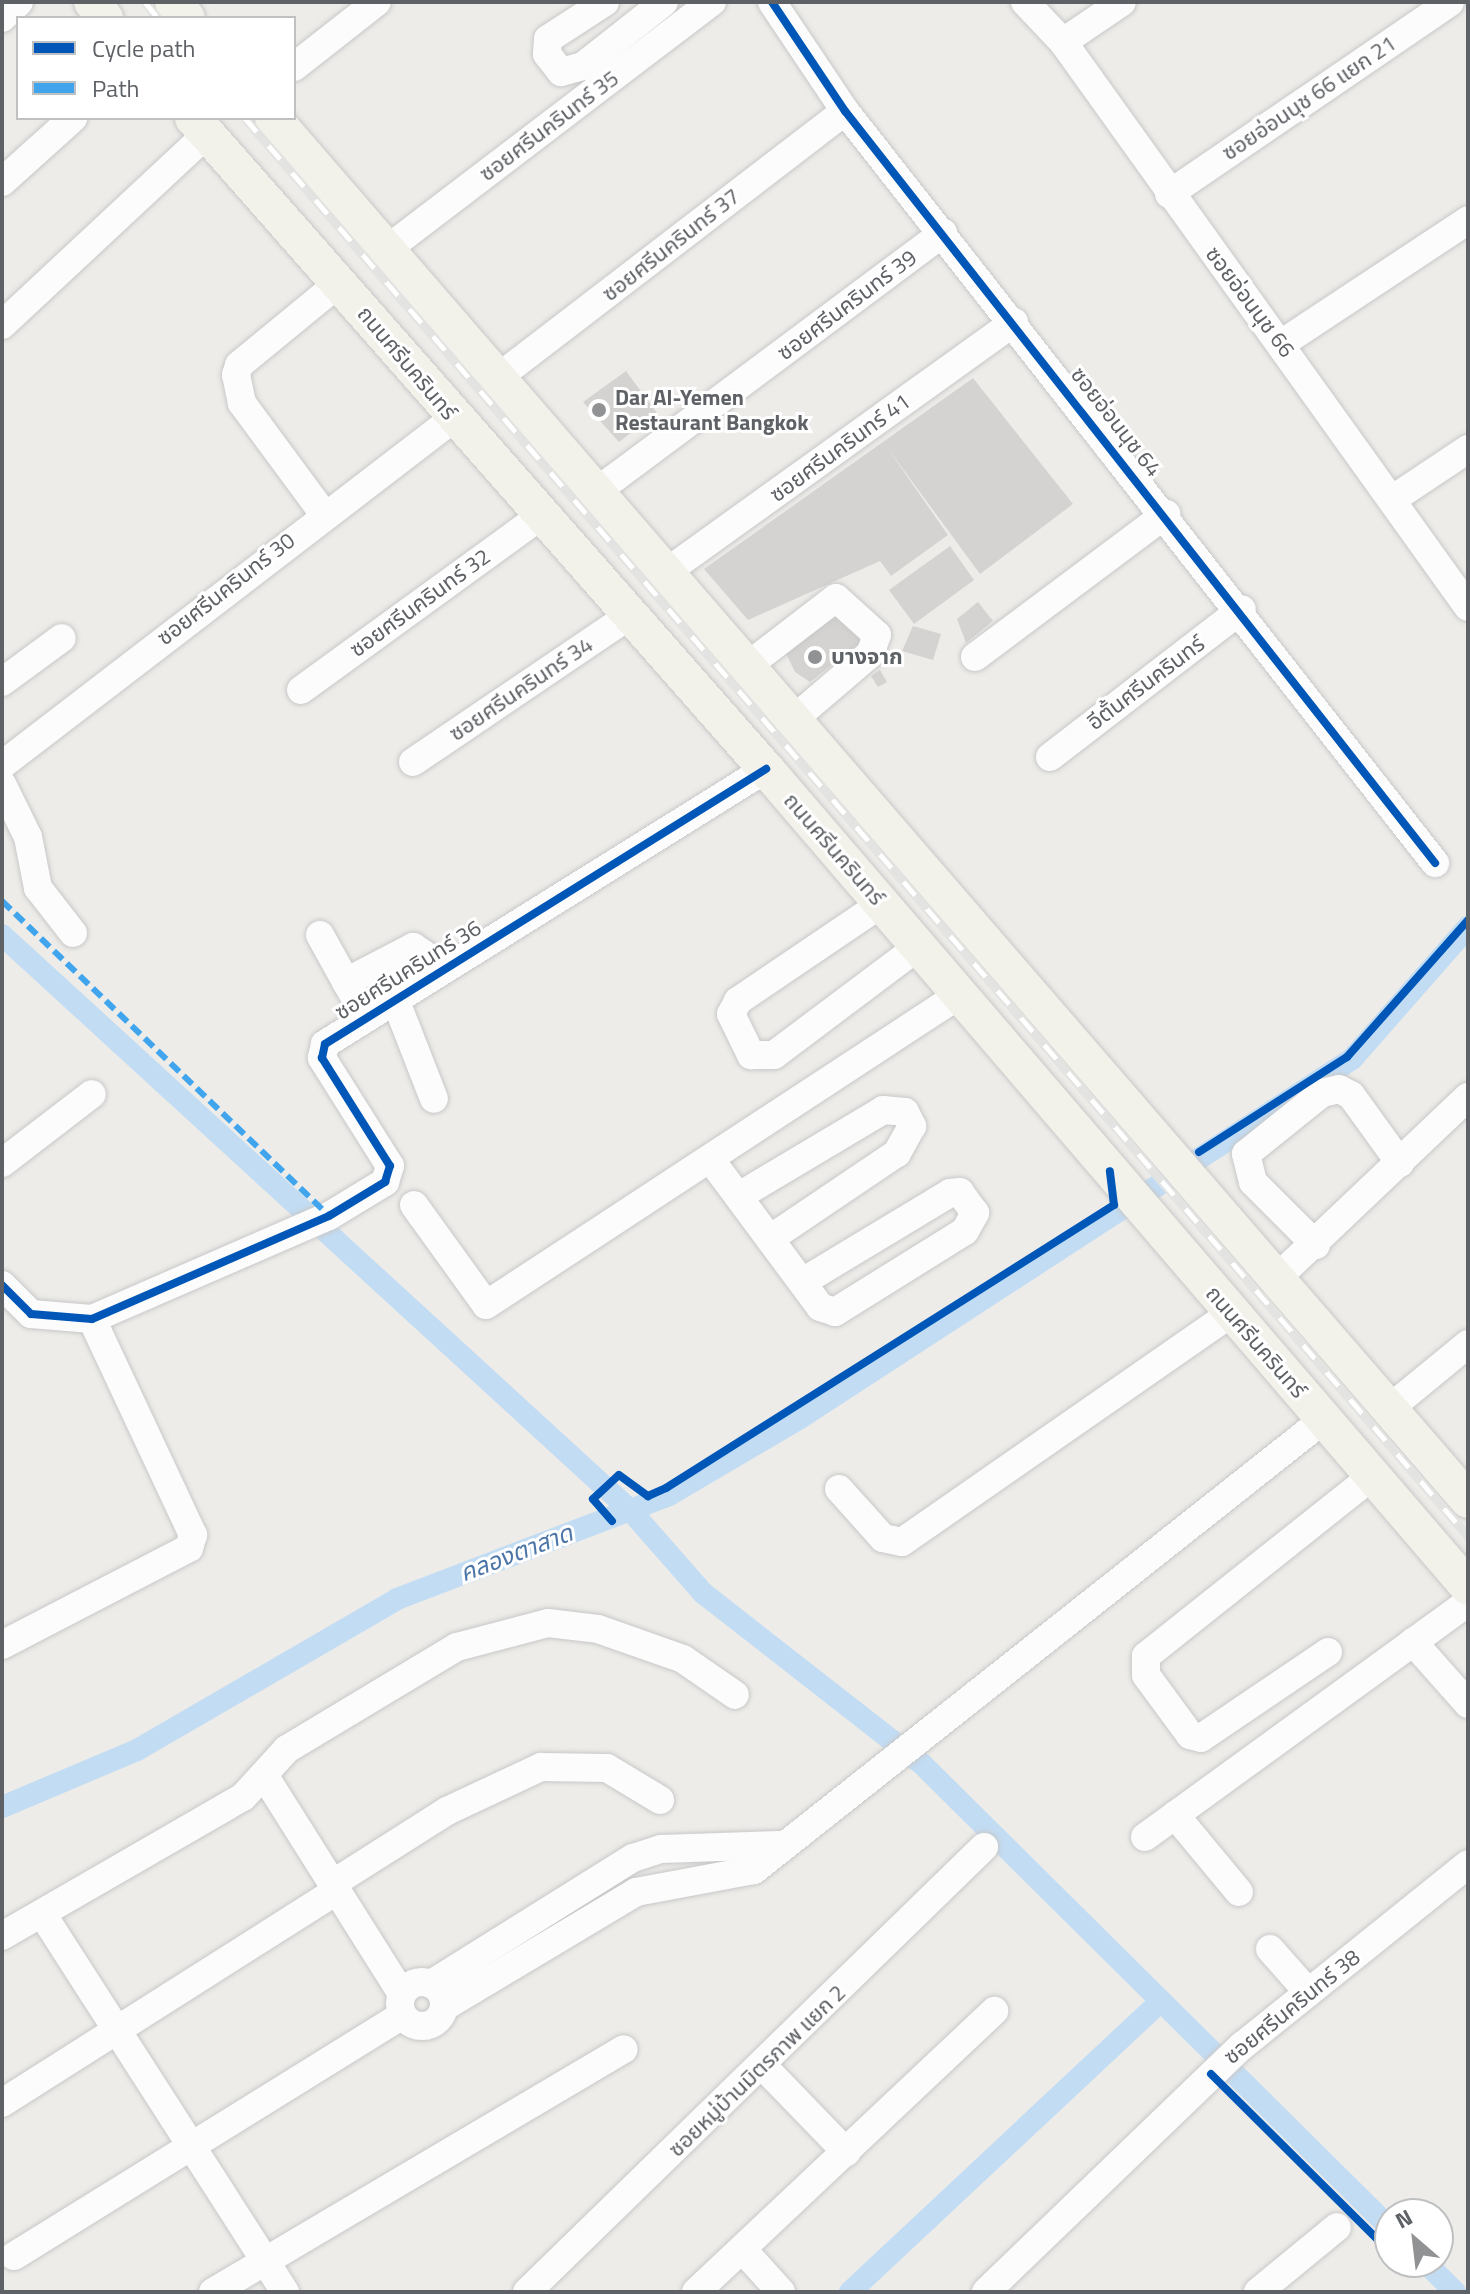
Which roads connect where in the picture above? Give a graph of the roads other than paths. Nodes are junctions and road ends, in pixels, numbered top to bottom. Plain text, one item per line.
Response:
1 (19, 2) edge
2 (377, 2) edge
3 (605, 2) edge
4 (664, 2) edge
5 (712, 2) edge
6 (772, 2) edge
7 (1025, 2) edge
8 (1122, 2) edge
9 (1450, 2) edge
10 (2, 18) edge
11 (1063, 42) junction
12 (296, 65) edge
13 (845, 111) junction
14 (71, 120) edge
15 (275, 120) edge
16 (200, 126) edge
17 (2, 182) edge
18 (1169, 194) junction
19 (1468, 220) edge
20 (943, 233) junction
21 (386, 250) junction
22 (339, 283) junction
23 (1014, 322) junction
24 (2, 325) edge
25 (1281, 344) junction
26 (496, 379) junction
27 (454, 418) junction
28 (1468, 449) edge
29 (597, 491) junction
30 (1396, 497) junction
31 (323, 513) junction
32 (1166, 514) junction
33 (539, 517) junction
34 (665, 573) junction
35 (1468, 607) edge
36 (1242, 609) junction
37 (630, 615) junction
38 (62, 638) dead end
39 (975, 657) dead end
40 (746, 667) junction
41 (2, 682) edge
42 (301, 690) dead end
43 (793, 720) junction
44 (7, 753) edge
45 (1050, 757) dead end
46 (413, 762) dead end
47 (766, 769) junction
48 (2, 784) edge
49 (1435, 863) dead end
50 (881, 904) junction
51 (73, 933) dead end
52 (320, 935) dead end
53 (918, 947) junction
54 (445, 968) junction
55 (346, 982) junction
56 (959, 995) junction
57 (395, 999) junction
58 (366, 1017) junction
59 (92, 1094) dead end
60 (1468, 1097) edge
61 (434, 1099) dead end
62 (711, 1160) junction
63 (2, 1163) edge
64 (1400, 1163) junction
65 (739, 1196) junction
66 (414, 1205) dead end
67 (771, 1238) junction
68 (1316, 1245) junction
69 (1278, 1277) junction
70 (804, 1281) junction
71 (2, 1285) edge
72 (1232, 1313) junction
73 (92, 1319) junction
74 (1468, 1344) edge
75 (1390, 1408) junction
76 (1323, 1420) junction
77 (1372, 1476) junction
78 (839, 1489) dead end
79 (1468, 1500) edge
80 (1468, 1587) edge
81 (1468, 1602) edge
82 (1413, 1642) junction
83 (2, 1645) edge
84 (1328, 1652) dead end
85 (735, 1695) dead end
86 (1468, 1704) edge
87 (264, 1775) junction
88 (660, 1800) dead end
89 (1175, 1815) junction
90 (1145, 1837) dead end
91 (984, 1847) dead end
92 (1468, 1864) edge
93 (334, 1888) junction
94 (1239, 1892) dead end
95 (43, 1915) junction
96 (2, 1936) edge
97 (1270, 1949) dead end
98 (1308, 1992) junction
99 (437, 1995) junction
100 (402, 2004) junction
101 (994, 2011) dead end
102 (115, 2030) junction
103 (624, 2049) dead end
104 (763, 2066) junction
105 (2, 2103) edge
106 (188, 2147) junction
107 (846, 2152) junction
108 (1337, 2227) dead end
109 (742, 2249) junction
110 (14, 2256) dead end
111 (266, 2261) junction
112 (213, 2292) edge
113 (285, 2292) edge
114 (527, 2292) edge
115 (696, 2292) edge
116 (781, 2292) edge
117 (986, 2292) edge
118 (1258, 2292) edge

1 - 10 street
2 - 12 street
3 - 4 street
5 - 21 street, ซอยศรีนครินทร์ 35
6 - 13 street, ซอยอ่อนนุช 64
7 - 11 street, ซอยอ่อนนุช 66
8 - 11 street
9 - 18 street, ซอยอ่อนนุช 66 แยก 21
11 - 18 street, ซอยอ่อนนุช 66
13 - 20 street, ซอยอ่อนนุช 64
13 - 26 street, ซอยศรีนครินทร์ 37
14 - 17 street
15 - 21 main road
16 - 22 main road, ถนนศรีนครินทร์
16 - 24 street
18 - 25 street, ซอยอ่อนนุช 66
19 - 25 street
20 - 23 street, ซอยอ่อนนุช 64
20 - 29 street, ซอยศรีนครินทร์ 39
21 - 26 main road
22 - 27 main road, ถนนศรีนครินทร์
22 - 31 street
23 - 32 street, ซอยอ่อนนุช 64
23 - 34 street, ซอยศรีนครินทร์ 41
25 - 30 street, ซอยอ่อนนุช 66
26 - 29 main road
27 - 31 street, ซอยศรีนครินทร์ 30
27 - 33 main road, ถนนศรีนครินทร์
28 - 30 street
29 - 34 main road
30 - 35 street, ซอยอ่อนนุช 66
31 - 44 street, ซอยศรีนครินทร์ 30
32 - 36 street, ซอยอ่อนนุช 64
32 - 39 street
33 - 37 main road, ถนนศรีนครินทร์
33 - 42 street, ซอยศรีนครินทร์ 32
34 - 40 main road
36 - 45 street, อีตั้นศรีนครินทร์
36 - 49 street, ซอยอ่อนนุช 64
37 - 46 street, ซอยศรีนครินทร์ 34
37 - 47 main road, ถนนศรีนครินทร์
38 - 41 street
40 - 43 main road
40 - 43 street
43 - 69 main road
47 - 50 main road, ถนนศรีนครินทร์
47 - 54 street, ซอยศรีนครินทร์ 36
48 - 51 street
50 - 53 main road, ถนนศรีนครินทร์
50 - 53 street
52 - 55 street
53 - 56 main road, ถนนศรีนครินทร์
54 - 55 street
54 - 57 street, ซอยศรีนครินทร์ 36
55 - 58 street
56 - 62 street
56 - 72 main road, ถนนศรีนครินทร์
57 - 58 street, ซอยศรีนครินทร์ 36
57 - 61 street
58 - 73 street, ซอยศรีนครินทร์ 36
59 - 63 street
60 - 64 street
62 - 65 street
62 - 66 street
64 - 68 street
64 - 68 street
65 - 67 street
65 - 67 street
67 - 70 street
68 - 69 street
69 - 75 main road
70 - 70 street
71 - 73 street, ซอยศรีนครินทร์ 36
72 - 76 main road, ถนนศรีนครินทร์
72 - 78 street
73 - 83 street
74 - 75 street
75 - 79 main road
76 - 77 main road, ถนนศรีนครินทร์
76 - 99 street
77 - 80 main road, ถนนศรีนครินทร์
77 - 84 street
81 - 82 street
82 - 86 street
82 - 89 street
85 - 87 street
87 - 93 street
87 - 95 street
88 - 93 street
89 - 90 street
89 - 94 street
91 - 104 street, ซอยหมู่บ้านมิตรภาพ แยก 2
92 - 98 street, ซอยศรีนครินทร์ 38
93 - 100 street
93 - 102 street
95 - 96 street
95 - 102 street
97 - 98 street
98 - 117 street, ซอยศรีนครินทร์ 38
99 - 100 street
99 - 100 street
100 - 106 street
101 - 107 street
102 - 105 street
102 - 106 street
103 - 111 street
104 - 107 street
104 - 114 street, ซอยหมู่บ้านมิตรภาพ แยก 2
106 - 110 street
106 - 111 street
107 - 109 street
108 - 118 street
109 - 115 street
109 - 116 street
111 - 112 street
111 - 113 street

